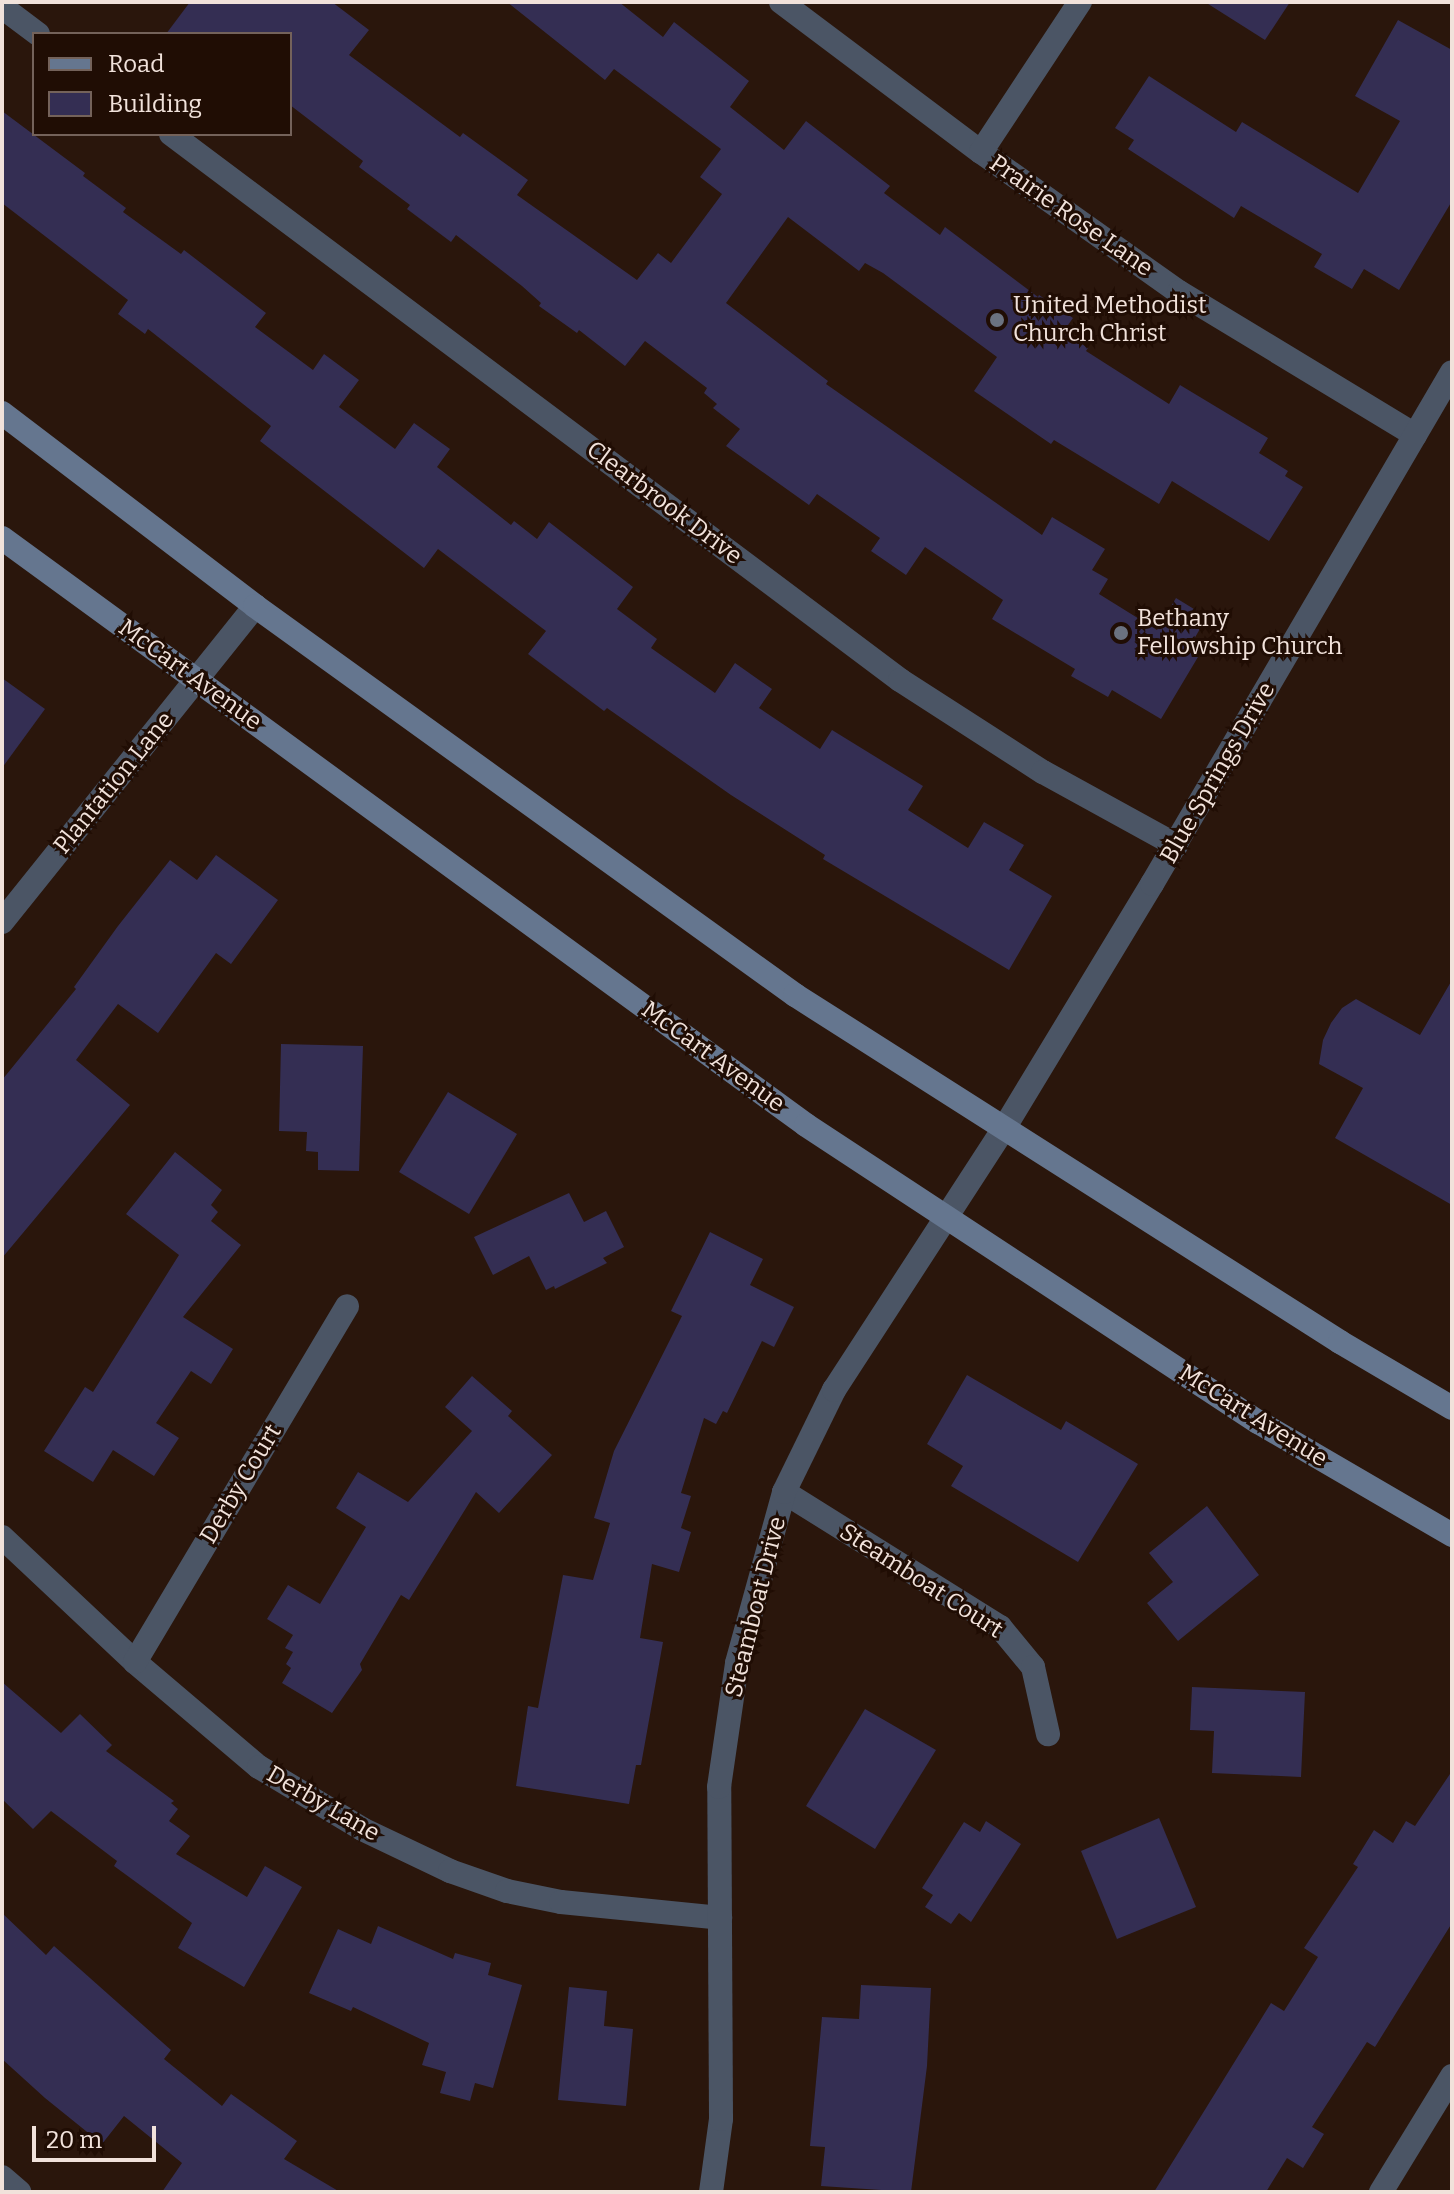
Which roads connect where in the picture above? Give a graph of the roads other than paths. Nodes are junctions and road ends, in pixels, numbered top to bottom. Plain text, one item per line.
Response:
1 (781, 2) edge
2 (1080, 2) edge
3 (2, 7) edge
4 (35, 32) edge
5 (174, 136) edge
6 (981, 152) junction
7 (1452, 372) edge
8 (2, 413) edge
9 (1415, 435) junction
10 (2, 538) edge
11 (255, 606) junction
12 (196, 680) junction
13 (1176, 845) junction
14 (2, 922) edge
15 (1003, 1130) junction
16 (947, 1218) junction
17 (347, 1306) dead end
18 (1452, 1408) edge
19 (784, 1492) junction
20 (1452, 1535) edge
21 (2, 1537) edge
22 (135, 1662) junction
23 (1048, 1734) dead end
24 (720, 1918) junction
25 (1452, 2076) edge
26 (2, 2177) edge
27 (19, 2192) edge
28 (711, 2192) edge
29 (1381, 2192) edge

1 - 6 street, Prairie Rose Lane
2 - 6 street
3 - 4 street
5 - 13 street, Clearbrook Drive
6 - 9 street, Prairie Rose Lane
7 - 9 street, Blue Springs Drive
8 - 11 main road
9 - 13 street, Blue Springs Drive
10 - 12 main road, McCart Avenue
11 - 12 street, Plantation Lane
11 - 15 main road
12 - 14 street, Plantation Lane
12 - 16 main road, McCart Avenue
13 - 15 street, Blue Springs Drive
15 - 16 street, Steamboat Drive
15 - 18 main road
16 - 19 street, Steamboat Drive
16 - 20 main road, McCart Avenue
17 - 22 street, Derby Court
19 - 23 street, Steamboat Court
19 - 24 street, Steamboat Drive
21 - 22 street, Derby Lane
22 - 24 street, Derby Lane
24 - 28 street, Steamboat Drive
25 - 29 street
26 - 27 street

